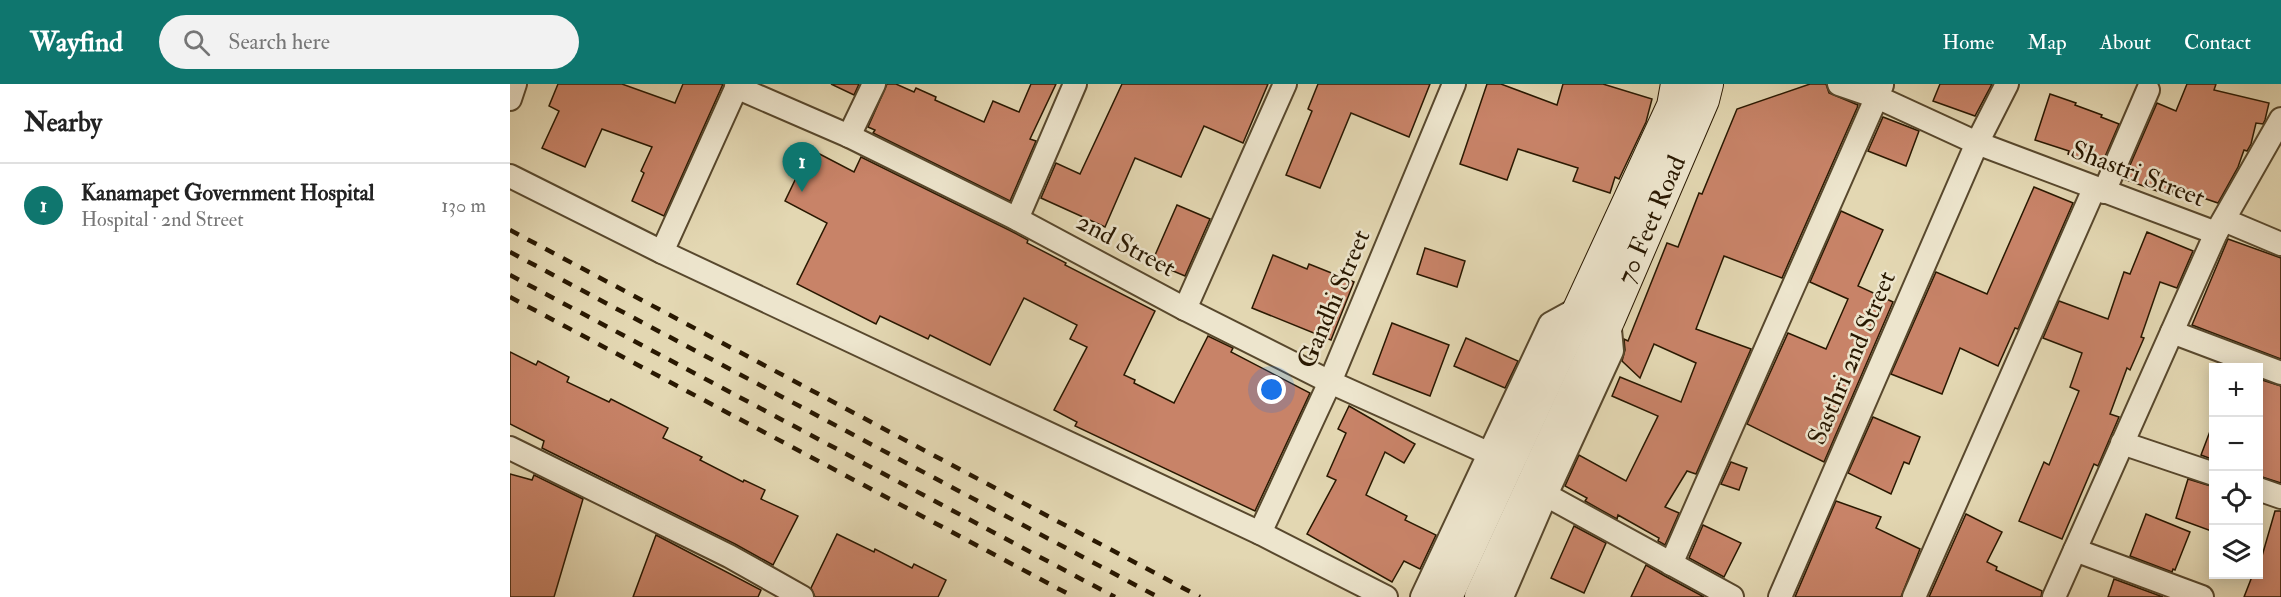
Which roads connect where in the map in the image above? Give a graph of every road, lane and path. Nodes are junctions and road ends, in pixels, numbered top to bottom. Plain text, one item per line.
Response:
1 (515, 84) edge
2 (874, 84) edge
3 (1075, 84) edge
4 (1285, 84) edge
5 (1454, 84) edge
6 (1677, 84) edge
7 (1707, 84) edge
8 (1839, 84) edge
9 (2007, 84) edge
10 (737, 86) edge
11 (2148, 90) dead end
12 (1880, 91) edge
13 (510, 99) edge
14 (2281, 119) edge
15 (849, 136) junction
16 (1977, 143) junction
17 (510, 176) edge
18 (2099, 190) junction
19 (1017, 219) junction
20 (2220, 227) junction
21 (2281, 244) edge
22 (662, 252) junction
23 (1185, 309) junction
24 (1595, 313) junction
25 (2172, 332) junction
26 (2281, 373) edge
27 (1330, 382) junction
28 (2122, 443) junction
29 (510, 448) edge
30 (1488, 453) junction
31 (2209, 472) edge
32 (2263, 490) edge
33 (1546, 495) junction
34 (2281, 497) edge
35 (1260, 533) junction
36 (2076, 550) junction
37 (1671, 564) junction
38 (802, 597) edge
39 (1386, 597) edge
40 (1422, 597) edge
41 (1446, 597) edge
42 (1481, 597) edge
43 (1502, 597) edge
44 (1732, 597) edge
45 (1780, 597) edge
46 (1914, 597) edge
47 (2054, 597) edge
48 (2202, 597) edge

1 - 13 street
2 - 15 street
3 - 19 street
4 - 23 street
5 - 27 street, Gandhi Street
6 - 24 main road
7 - 24 main road, 70 Feet Road
8 - 12 street, Shastri Street
9 - 16 street, Sasthri 2nd Street
10 - 15 street, 2nd Street
10 - 22 street
11 - 18 street
12 - 16 street, Shastri Street
12 - 37 street
14 - 20 street
15 - 19 street, 2nd Street
16 - 18 street, Shastri Street
16 - 45 street, Sasthri 2nd Street
17 - 22 street
18 - 20 street, Shastri Street
18 - 46 street
19 - 23 street, 2nd Street
20 - 21 street
20 - 25 street, Shastri Street
22 - 35 street
23 - 27 street, 2nd Street
24 - 30 street
24 - 33 street
24 - 41 main road
24 - 42 main road, 70 Feet Road
25 - 26 street
25 - 28 street, Shastri Street
27 - 30 street, 2nd Street
27 - 35 street, Gandhi Street
28 - 31 street
28 - 36 street, Shastri Street
29 - 38 street
30 - 40 street
32 - 34 street
33 - 37 street
33 - 43 street
35 - 39 street
36 - 47 street, Shastri Street
36 - 48 street
37 - 44 street

